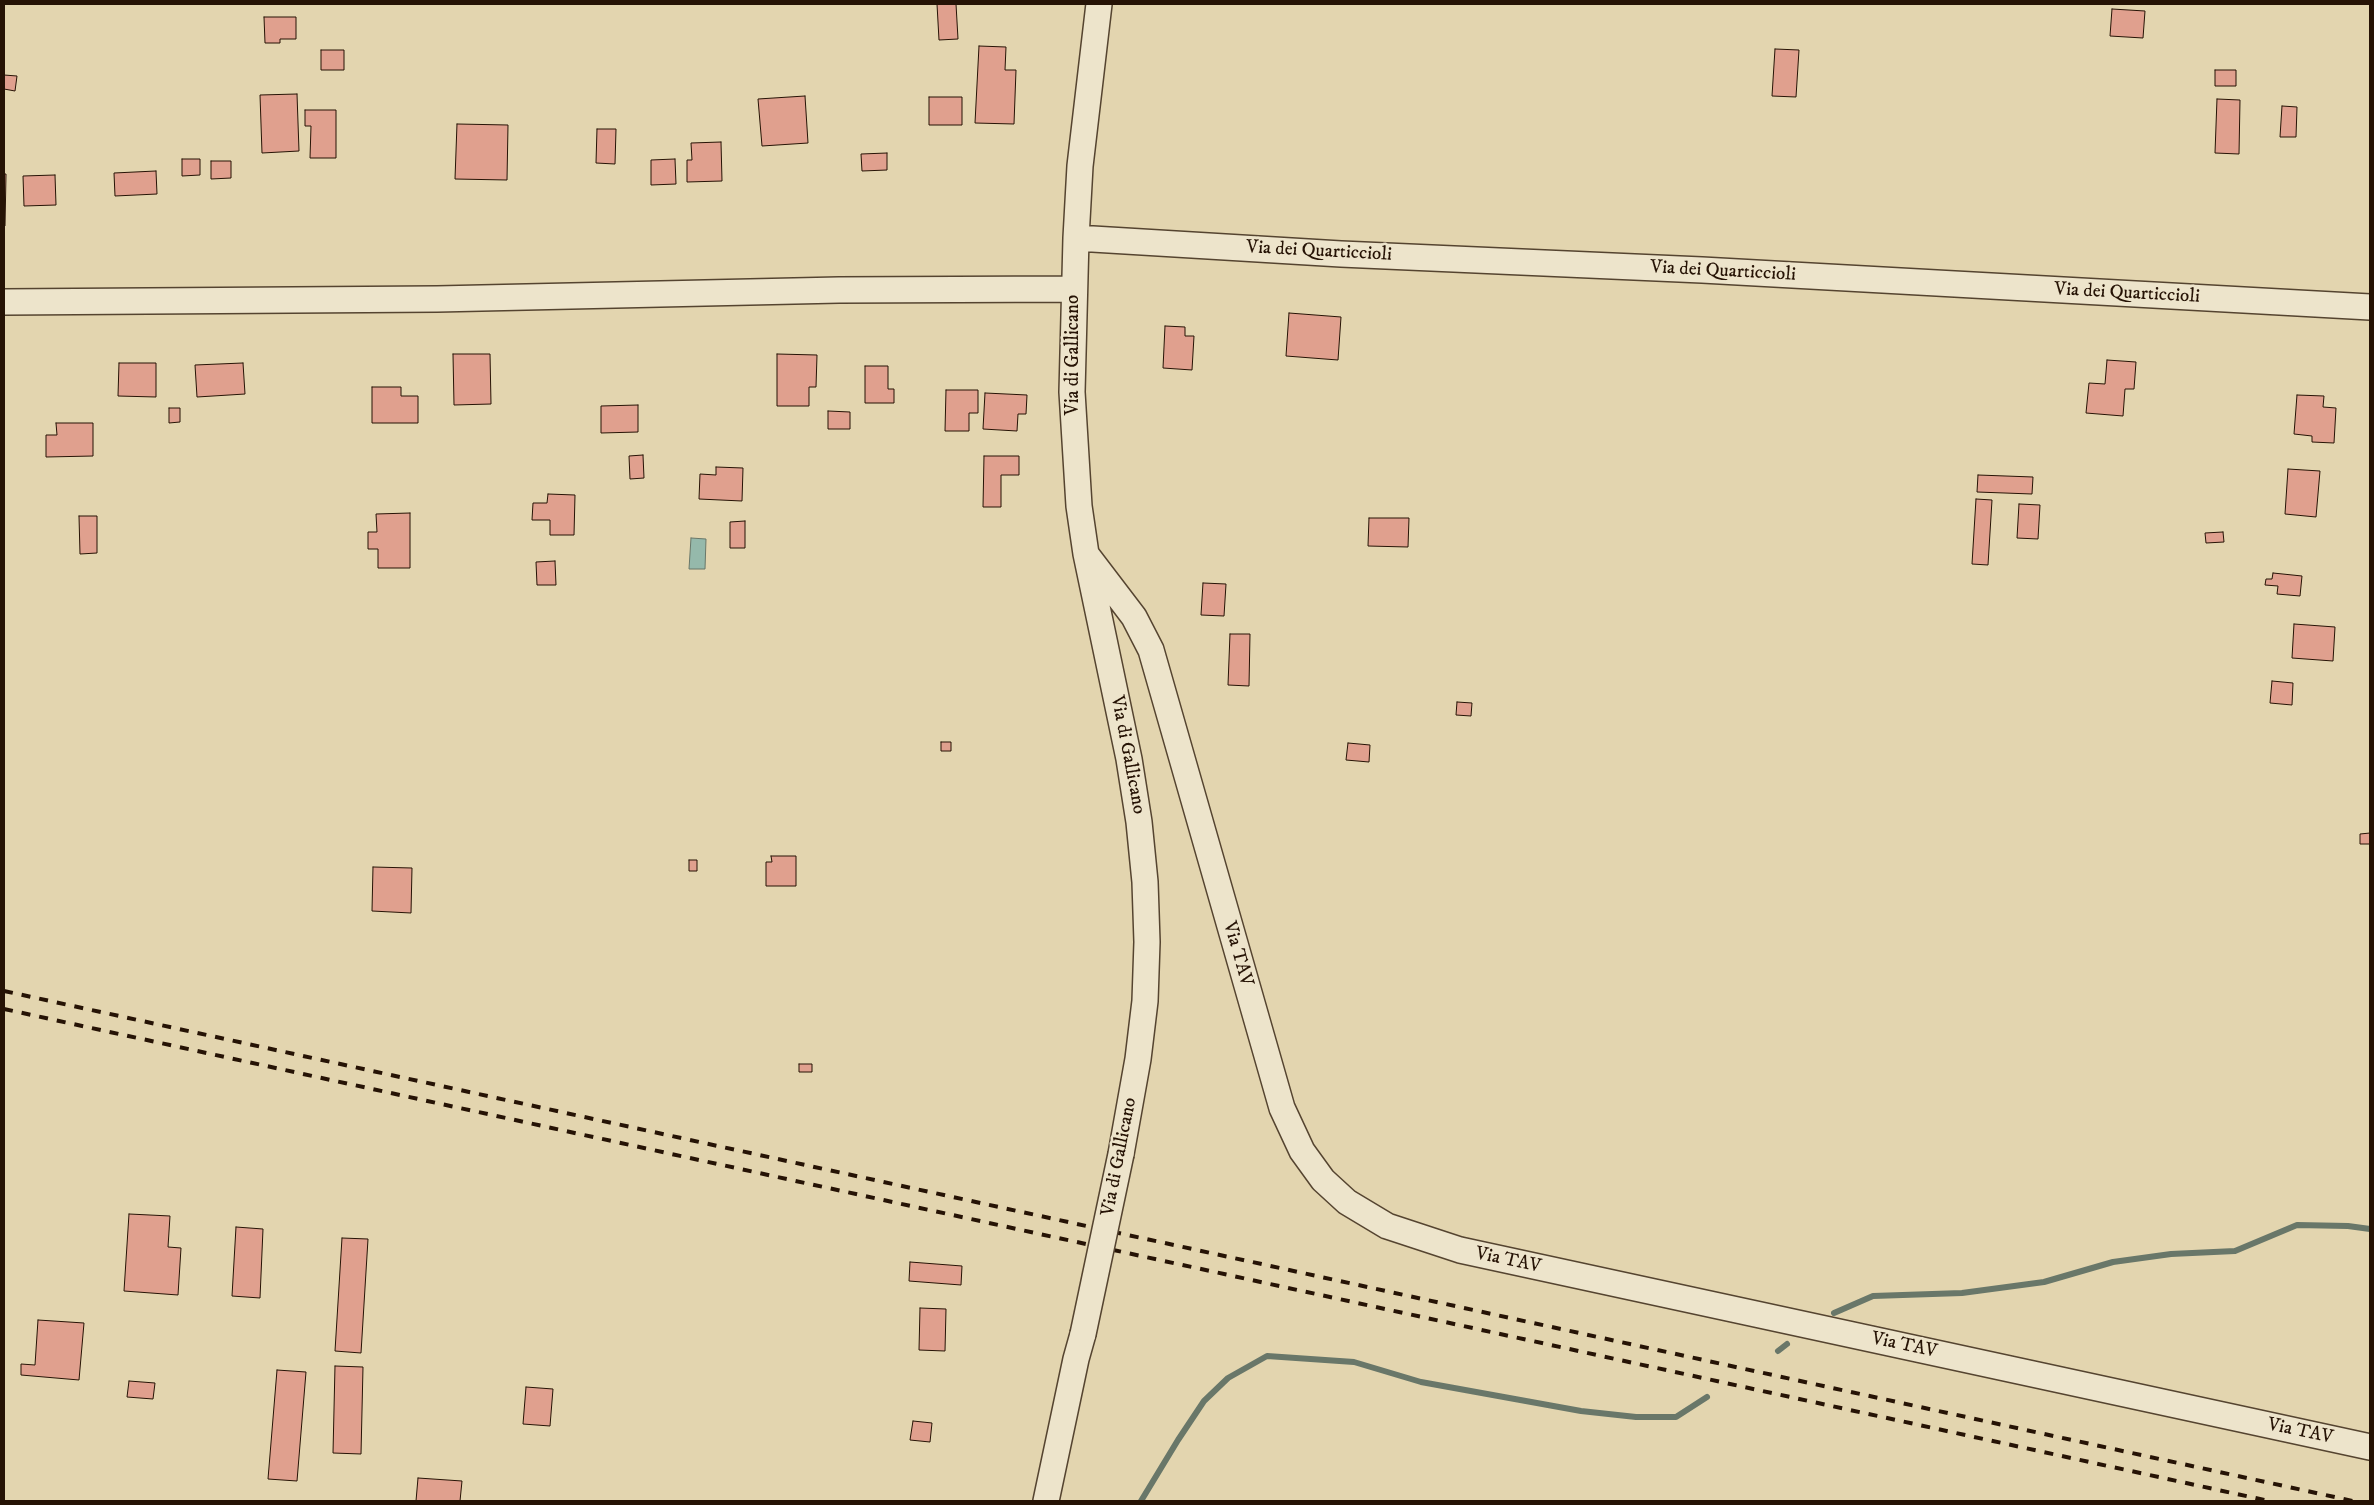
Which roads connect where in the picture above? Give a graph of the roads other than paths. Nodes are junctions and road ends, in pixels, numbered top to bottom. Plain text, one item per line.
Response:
1 (1099, 4) edge
2 (1076, 238) junction
3 (1074, 289) junction
4 (4, 302) edge
5 (2370, 307) edge
6 (1086, 554) junction
7 (2370, 1448) edge
8 (1046, 1501) edge

1 - 2 street, Via di Gallicano
2 - 3 street, Via di Gallicano
2 - 5 street, Via dei Quarticcioli
3 - 4 street
3 - 6 street, Via di Gallicano
6 - 7 street, Via TAV
6 - 8 street, Via di Gallicano, bridge

